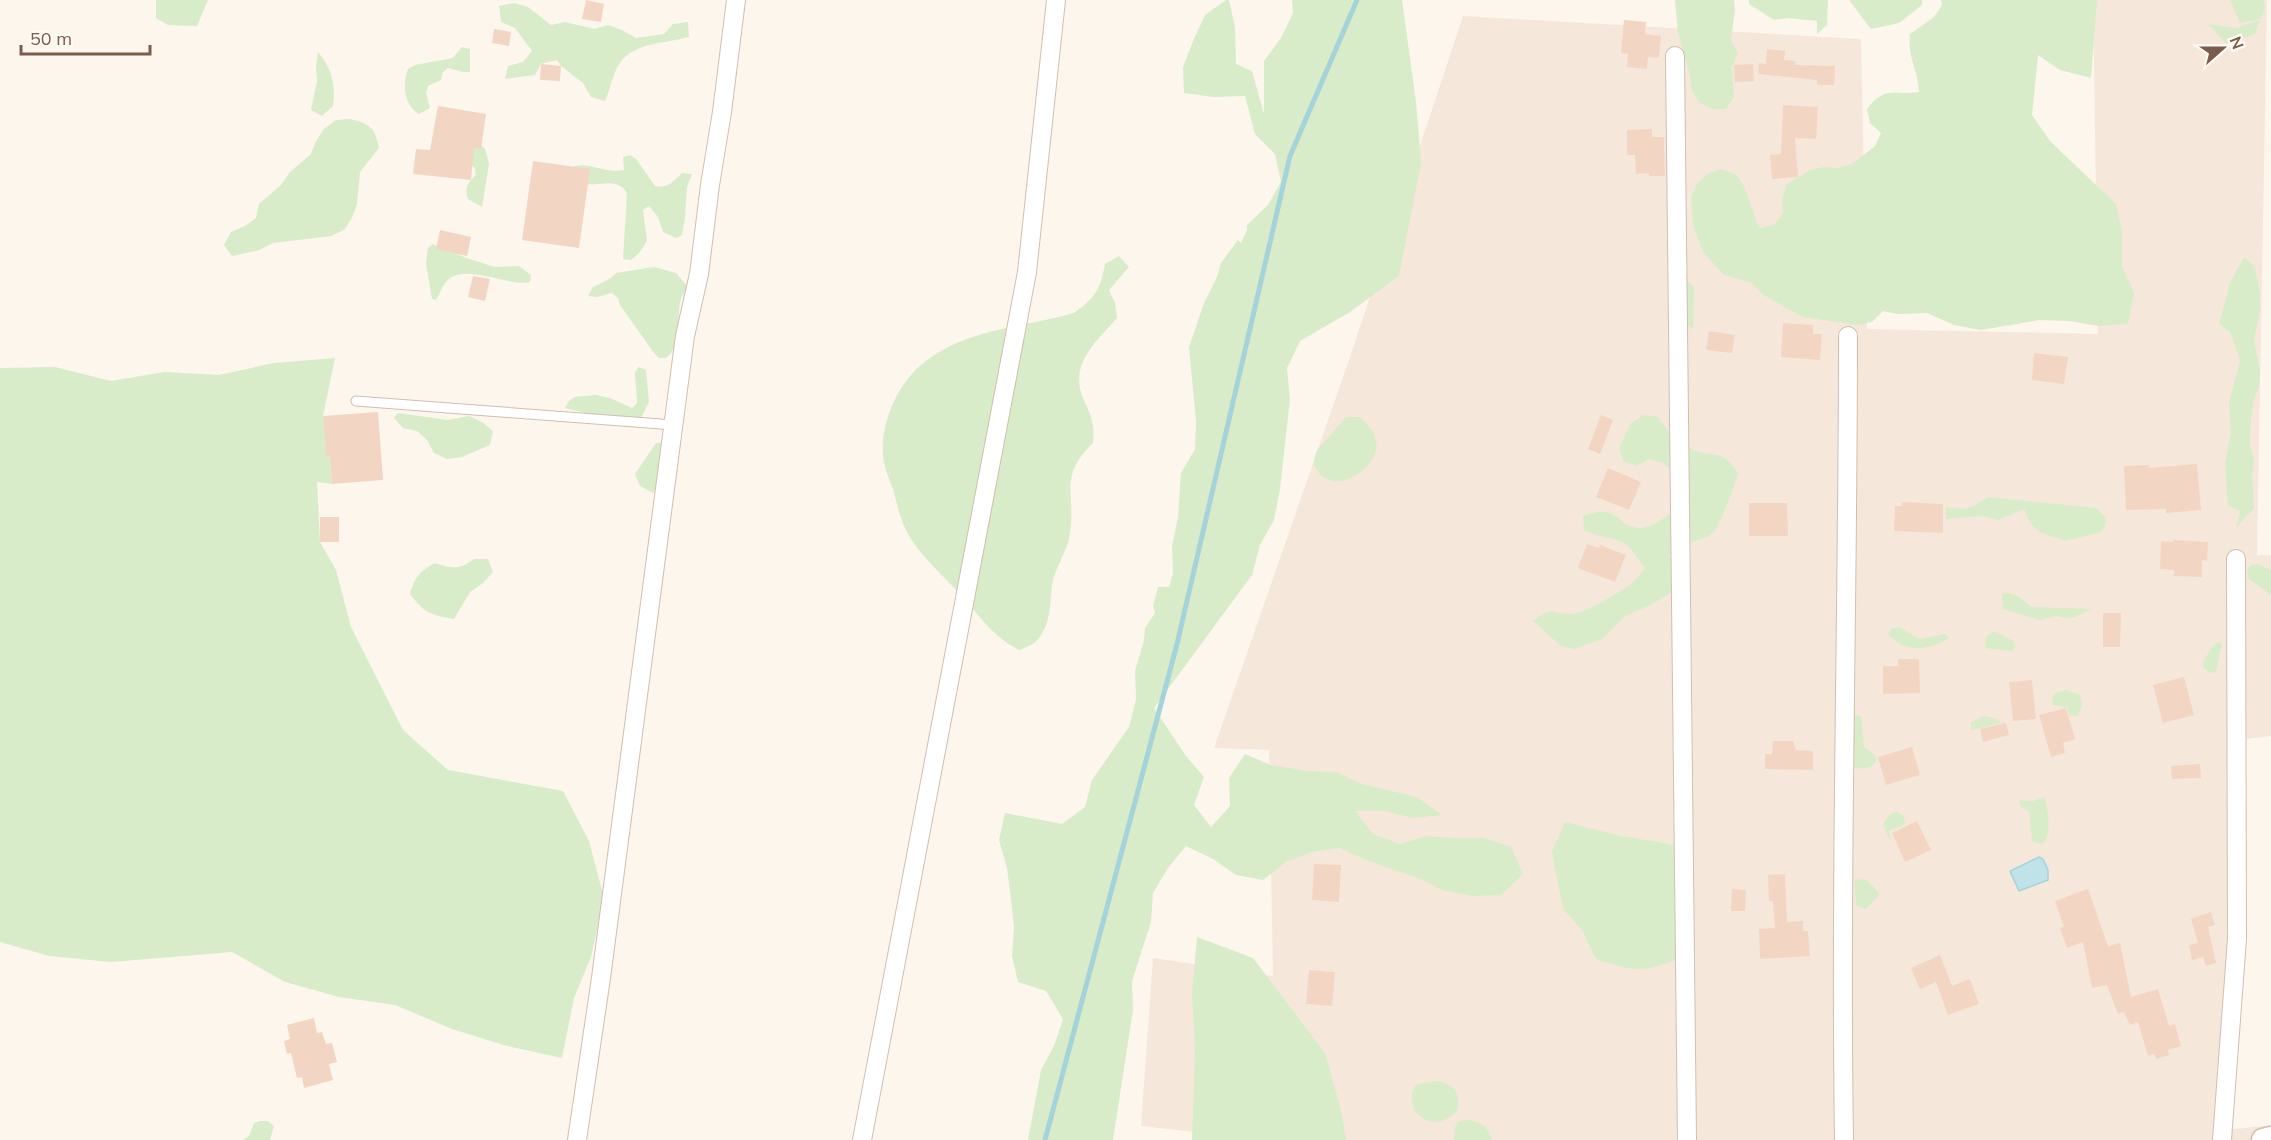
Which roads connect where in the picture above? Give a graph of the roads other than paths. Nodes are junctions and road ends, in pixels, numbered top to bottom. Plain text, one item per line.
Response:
1 (736, 0) edge
2 (1056, 0) edge
3 (1675, 56) dead end
4 (1848, 336) dead end
5 (356, 401) dead end
6 (674, 425) junction
7 (2236, 559) dead end
8 (2271, 1138) edge
9 (578, 1140) edge
10 (862, 1140) edge
11 (1688, 1140) edge
12 (1845, 1140) edge
13 (2222, 1140) edge
14 (2263, 1140) edge

1 - 6 street
2 - 10 street
3 - 11 street
4 - 12 street
5 - 6 lane
6 - 9 street
7 - 13 street
8 - 14 street

